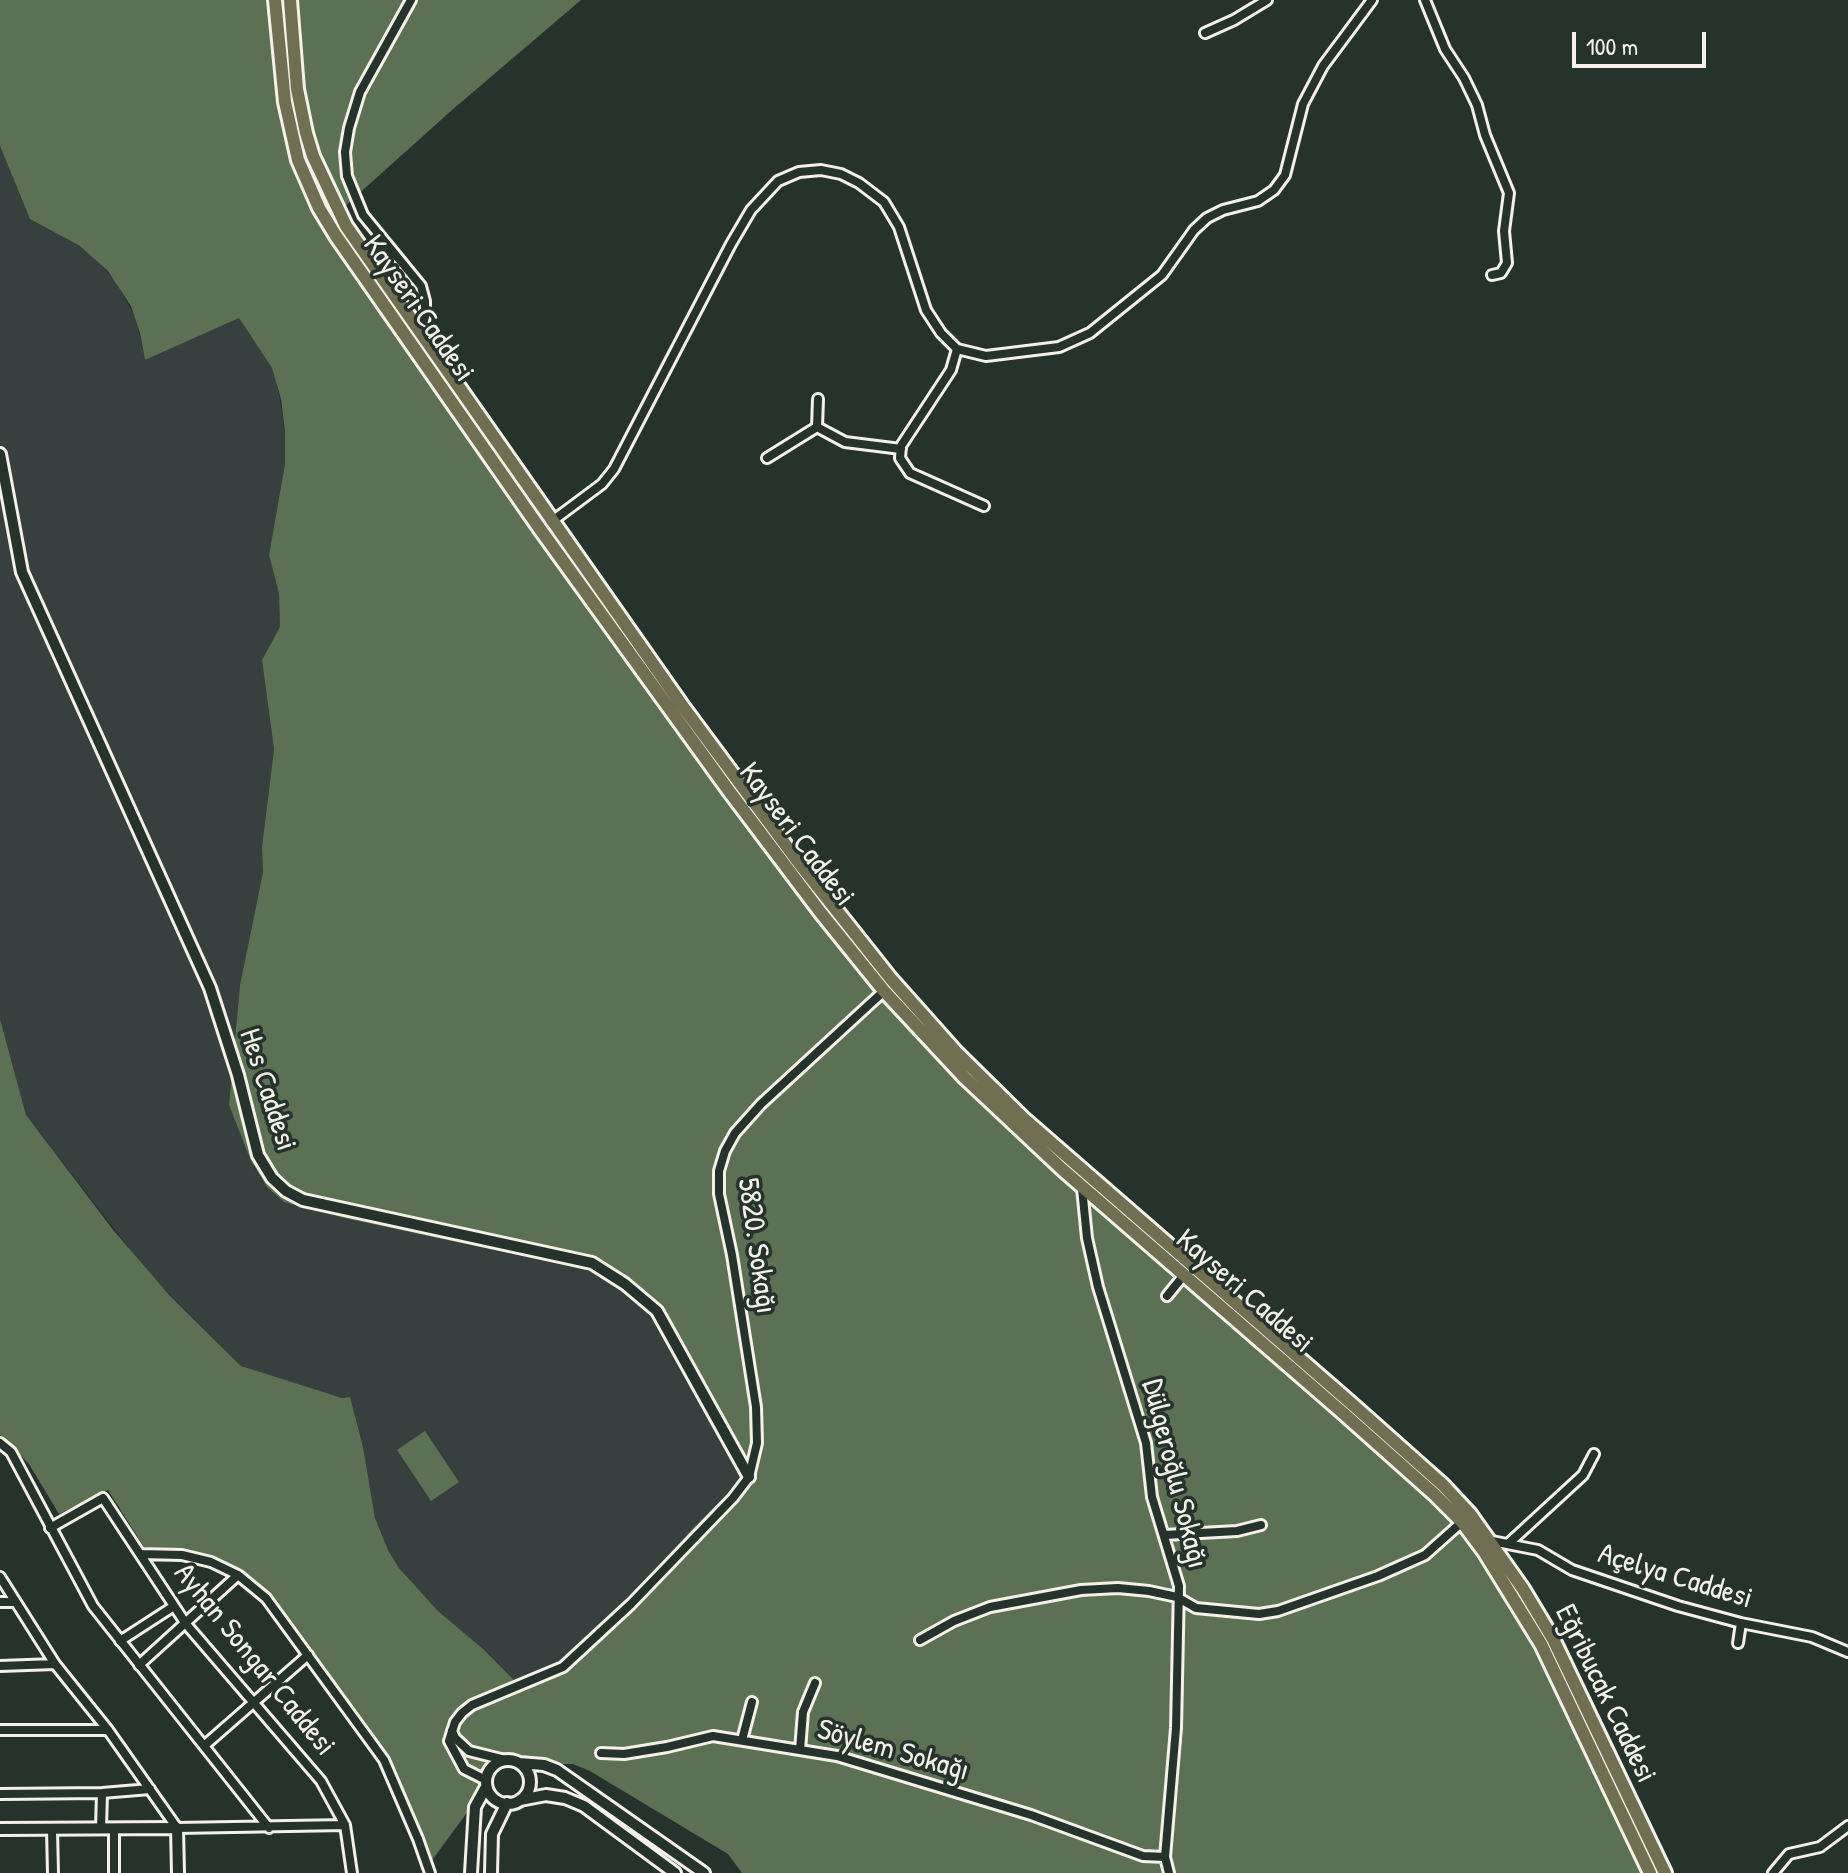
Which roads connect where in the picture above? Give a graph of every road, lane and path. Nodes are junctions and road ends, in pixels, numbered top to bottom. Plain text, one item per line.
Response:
1 (275, 0) edge
2 (290, 0) edge
3 (411, 0) edge
4 (1267, 0) edge
5 (1372, 0) edge
6 (1425, 0) edge
7 (1205, 33) dead end
8 (1492, 275) dead end
9 (420, 333) junction
10 (957, 349) junction
11 (818, 399) dead end
12 (817, 427) junction
13 (901, 449) junction
14 (0, 454) edge
15 (767, 458) dead end
16 (984, 506) dead end
17 (546, 526) junction
18 (884, 991) junction
19 (1082, 1187) junction
20 (1184, 1275) junction
21 (1167, 1296) dead end
22 (0, 1443) edge
23 (1594, 1454) dead end
24 (749, 1477) junction
25 (1462, 1522) junction
26 (1261, 1525) dead end
27 (50, 1528) junction
28 (1164, 1535) junction
29 (1508, 1544) junction
30 (1489, 1547) junction
31 (140, 1554) junction
32 (238, 1575) junction
33 (0, 1577) edge
34 (1177, 1597) junction
35 (0, 1602) edge
36 (15, 1602) junction
37 (174, 1606) junction
38 (1741, 1623) junction
39 (186, 1624) junction
40 (920, 1640) dead end
41 (120, 1641) junction
42 (1738, 1643) dead end
43 (1848, 1652) edge
44 (308, 1655) junction
45 (55, 1664) junction
46 (139, 1665) junction
47 (0, 1666) edge
48 (815, 1683) dead end
49 (752, 1702) dead end
50 (254, 1703) junction
51 (0, 1730) edge
52 (108, 1730) junction
53 (452, 1730) junction
54 (742, 1740) junction
55 (205, 1745) junction
56 (800, 1750) junction
57 (601, 1753) dead end
58 (505, 1760) junction
59 (519, 1763) junction
60 (486, 1783) junction
61 (150, 1789) junction
62 (102, 1793) junction
63 (0, 1794) edge
64 (520, 1800) junction
65 (507, 1803) junction
66 (345, 1825) junction
67 (1848, 1826) edge
68 (101, 1828) junction
69 (114, 1828) junction
70 (177, 1828) junction
71 (269, 1828) junction
72 (0, 1829) edge
73 (52, 1829) junction
74 (1165, 1857) junction
75 (53, 1873) edge
76 (114, 1873) edge
77 (178, 1873) edge
78 (352, 1873) edge
79 (430, 1873) edge
80 (471, 1873) edge
81 (491, 1873) edge
82 (675, 1873) edge
83 (704, 1873) edge
84 (1169, 1873) edge
85 (1650, 1873) edge
86 (1665, 1873) edge
87 (1773, 1873) edge

1 - 17 main road, Kayseri Caddesi
2 - 9 main road, Kayseri Caddesi
3 - 9 street
4 - 7 street
5 - 10 street
6 - 8 street
9 - 17 main road, Kayseri Caddesi
10 - 13 street
10 - 17 street
11 - 12 street
12 - 13 street
12 - 15 street
13 - 16 street
14 - 24 street, Hes Caddesi
17 - 18 main road, Kayseri Caddesi
17 - 30 main road, Kayseri Caddesi
18 - 19 main road, Kayseri Caddesi
18 - 24 street, 5820. Sokağı
19 - 20 main road, Kayseri Caddesi
19 - 28 street, Dülgeroğlu Sokağı
20 - 21 street
20 - 25 main road, Kayseri Caddesi
22 - 27 street
23 - 29 street
24 - 53 street
25 - 30 main road, Kayseri Caddesi
25 - 34 street
26 - 28 street
27 - 31 street, Ayhan Songar Caddesi
27 - 41 street
28 - 34 street, Dülgeroğlu Sokağı
29 - 30 street, Açelya Caddesi
29 - 38 street, Açelya Caddesi
30 - 85 main road, Eğribucak Caddesi
30 - 86 main road, Eğribucak Caddesi
31 - 32 street
31 - 37 street, Ayhan Songar Caddesi
32 - 39 street
32 - 44 street
33 - 36 street
34 - 40 street
34 - 74 street, Dülgeroğlu Sokağı
35 - 36 street
36 - 45 street
37 - 39 street, Ayhan Songar Caddesi
37 - 41 street
38 - 42 street
38 - 43 street, Açelya Caddesi
39 - 46 street
39 - 50 street, Ayhan Songar Caddesi
41 - 46 street
44 - 50 street
44 - 79 street
45 - 47 street
45 - 52 street
46 - 55 street
48 - 56 street
49 - 54 street
50 - 55 street
50 - 66 street, Ayhan Songar Caddesi
51 - 52 street
52 - 61 street
53 - 58 street
53 - 60 street
54 - 56 street, Söylem Sokağı
54 - 57 street, Söylem Sokağı
55 - 71 street
56 - 74 street, Söylem Sokağı
58 - 59 street
58 - 60 street
59 - 64 street
59 - 83 street
60 - 65 street
60 - 80 street
61 - 62 street
61 - 70 street
62 - 63 street
62 - 68 street
64 - 65 street
64 - 82 street
65 - 81 street
66 - 71 street
66 - 78 street, Ayhan Songar Caddesi
67 - 87 street
68 - 69 street
68 - 73 street
69 - 70 street
69 - 76 street
70 - 71 street
70 - 77 street
72 - 73 street
73 - 75 street
74 - 84 street, Dülgeroğlu Sokağı

